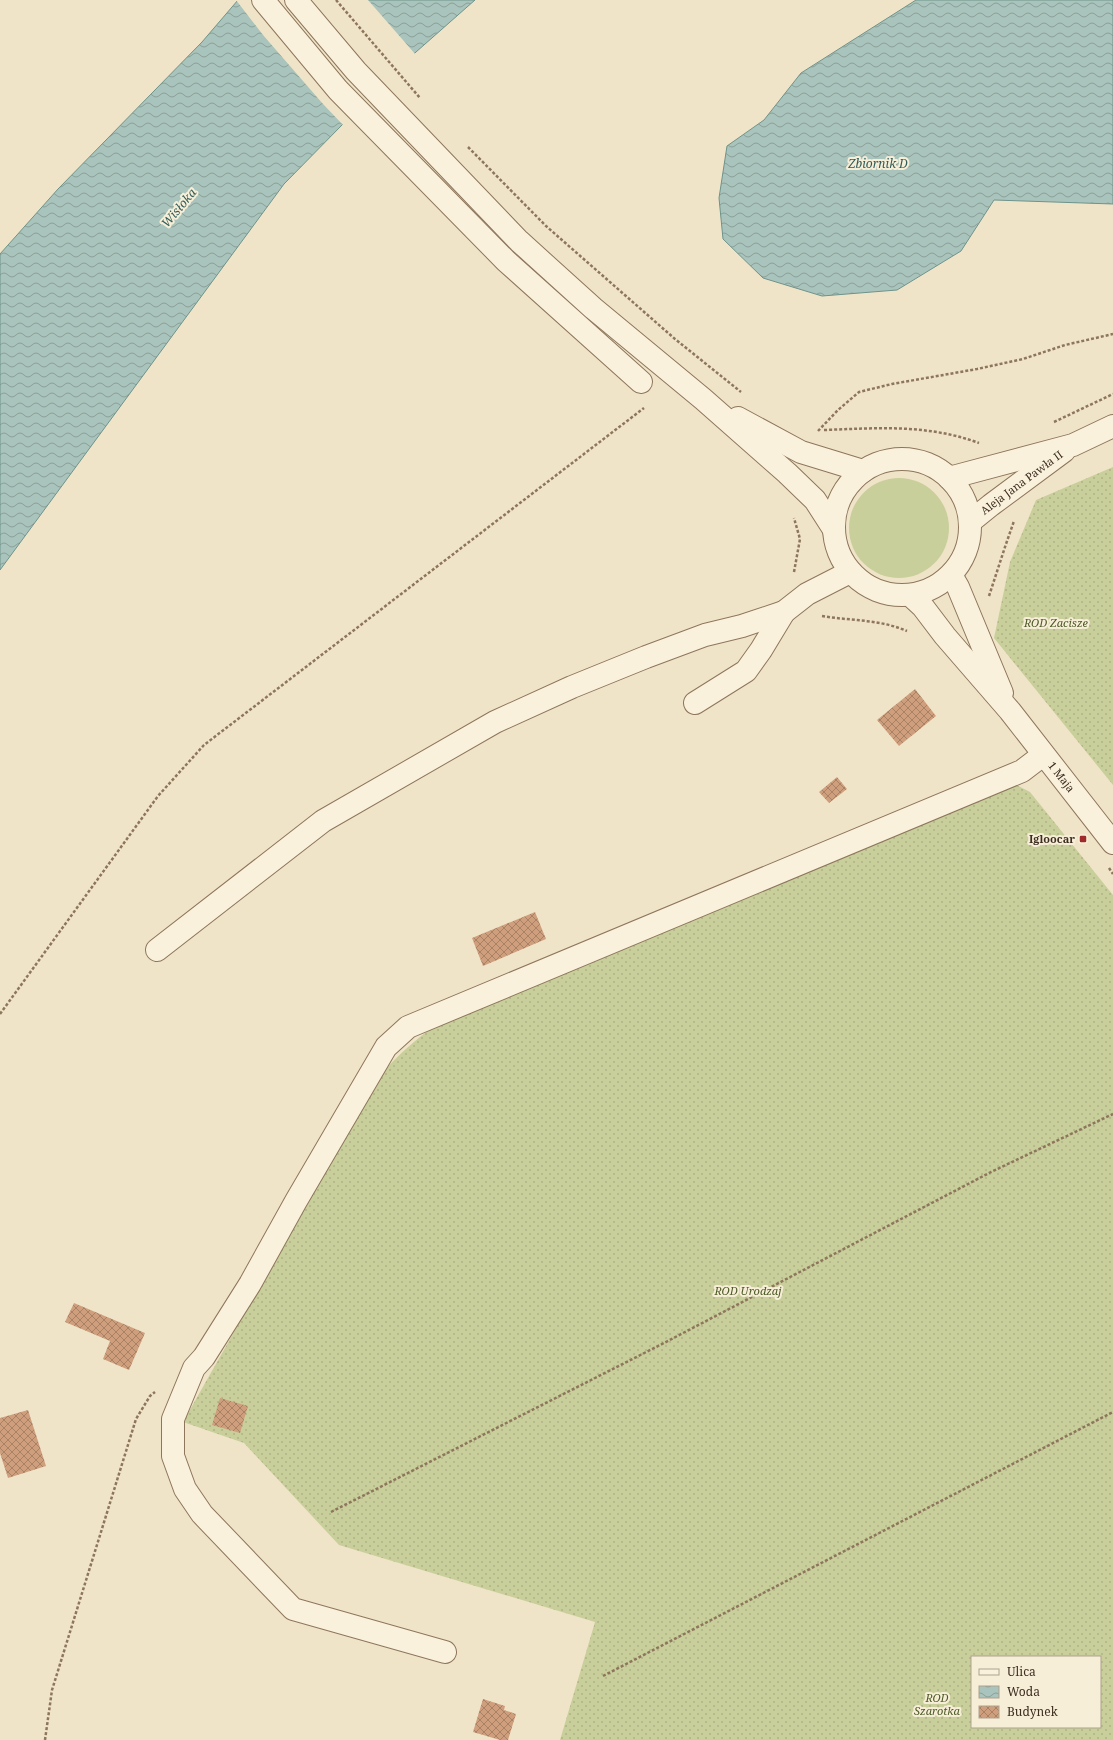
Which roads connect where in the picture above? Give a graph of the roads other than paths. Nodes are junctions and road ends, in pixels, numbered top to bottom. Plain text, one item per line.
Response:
1 (263, 0) edge
2 (296, 0) edge
3 (641, 382) dead end
4 (703, 399) junction
5 (1113, 426) edge
6 (1073, 445) junction
7 (863, 471) junction
8 (949, 478) junction
9 (970, 522) junction
10 (833, 528) junction
11 (850, 572) junction
12 (951, 575) junction
13 (910, 595) junction
14 (784, 612) junction
15 (695, 704) dead end
16 (1010, 711) junction
17 (1043, 755) junction
18 (1113, 843) edge
19 (157, 950) dead end
20 (445, 1652) dead end

1 - 3 street
2 - 4 street
4 - 7 street
4 - 10 street
5 - 6 street, Aleja Jana Pawła II
6 - 8 street, Aleja Jana Pawła II
6 - 9 street, Aleja Jana Pawła II
7 - 8 street
7 - 10 street
8 - 9 street
9 - 12 street
10 - 11 street
11 - 13 street
11 - 14 street
12 - 13 street
12 - 16 street, 1 Maja
13 - 16 street, 1 Maja
14 - 15 street
14 - 19 street
16 - 17 street, 1 Maja
17 - 18 street, 1 Maja
17 - 20 street

